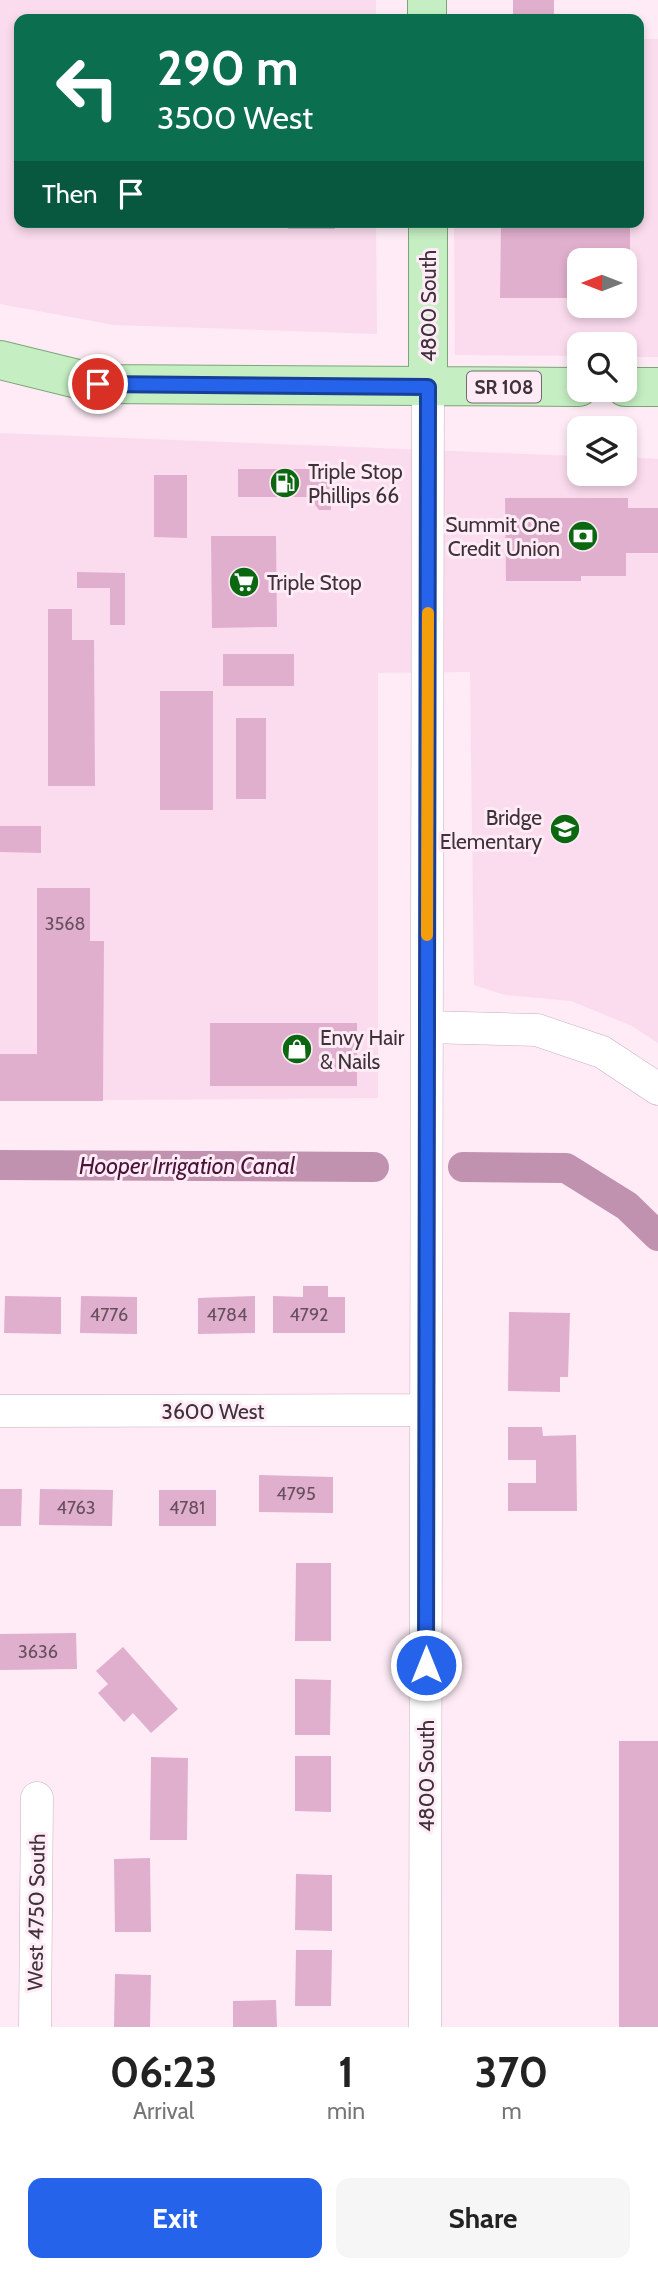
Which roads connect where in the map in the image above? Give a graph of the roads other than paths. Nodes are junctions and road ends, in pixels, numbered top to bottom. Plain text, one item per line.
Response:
1 (428, 228) edge
2 (0, 360) edge
3 (428, 387) junction
4 (567, 387) edge
5 (637, 387) edge
6 (658, 387) edge
7 (427, 1027) junction
8 (658, 1089) edge
9 (426, 1410) junction
10 (0, 1411) edge
11 (37, 1798) dead end
12 (34, 2027) edge
13 (425, 2027) edge

1 - 3 main road, 4800 South
2 - 3 main road, SR 108
3 - 4 main road, SR 108
3 - 7 street, 4800 South
5 - 6 main road
7 - 8 street
7 - 9 street, 4800 South
9 - 10 street, 3600 West
9 - 13 street, 4800 South
11 - 12 street, West 4750 South

